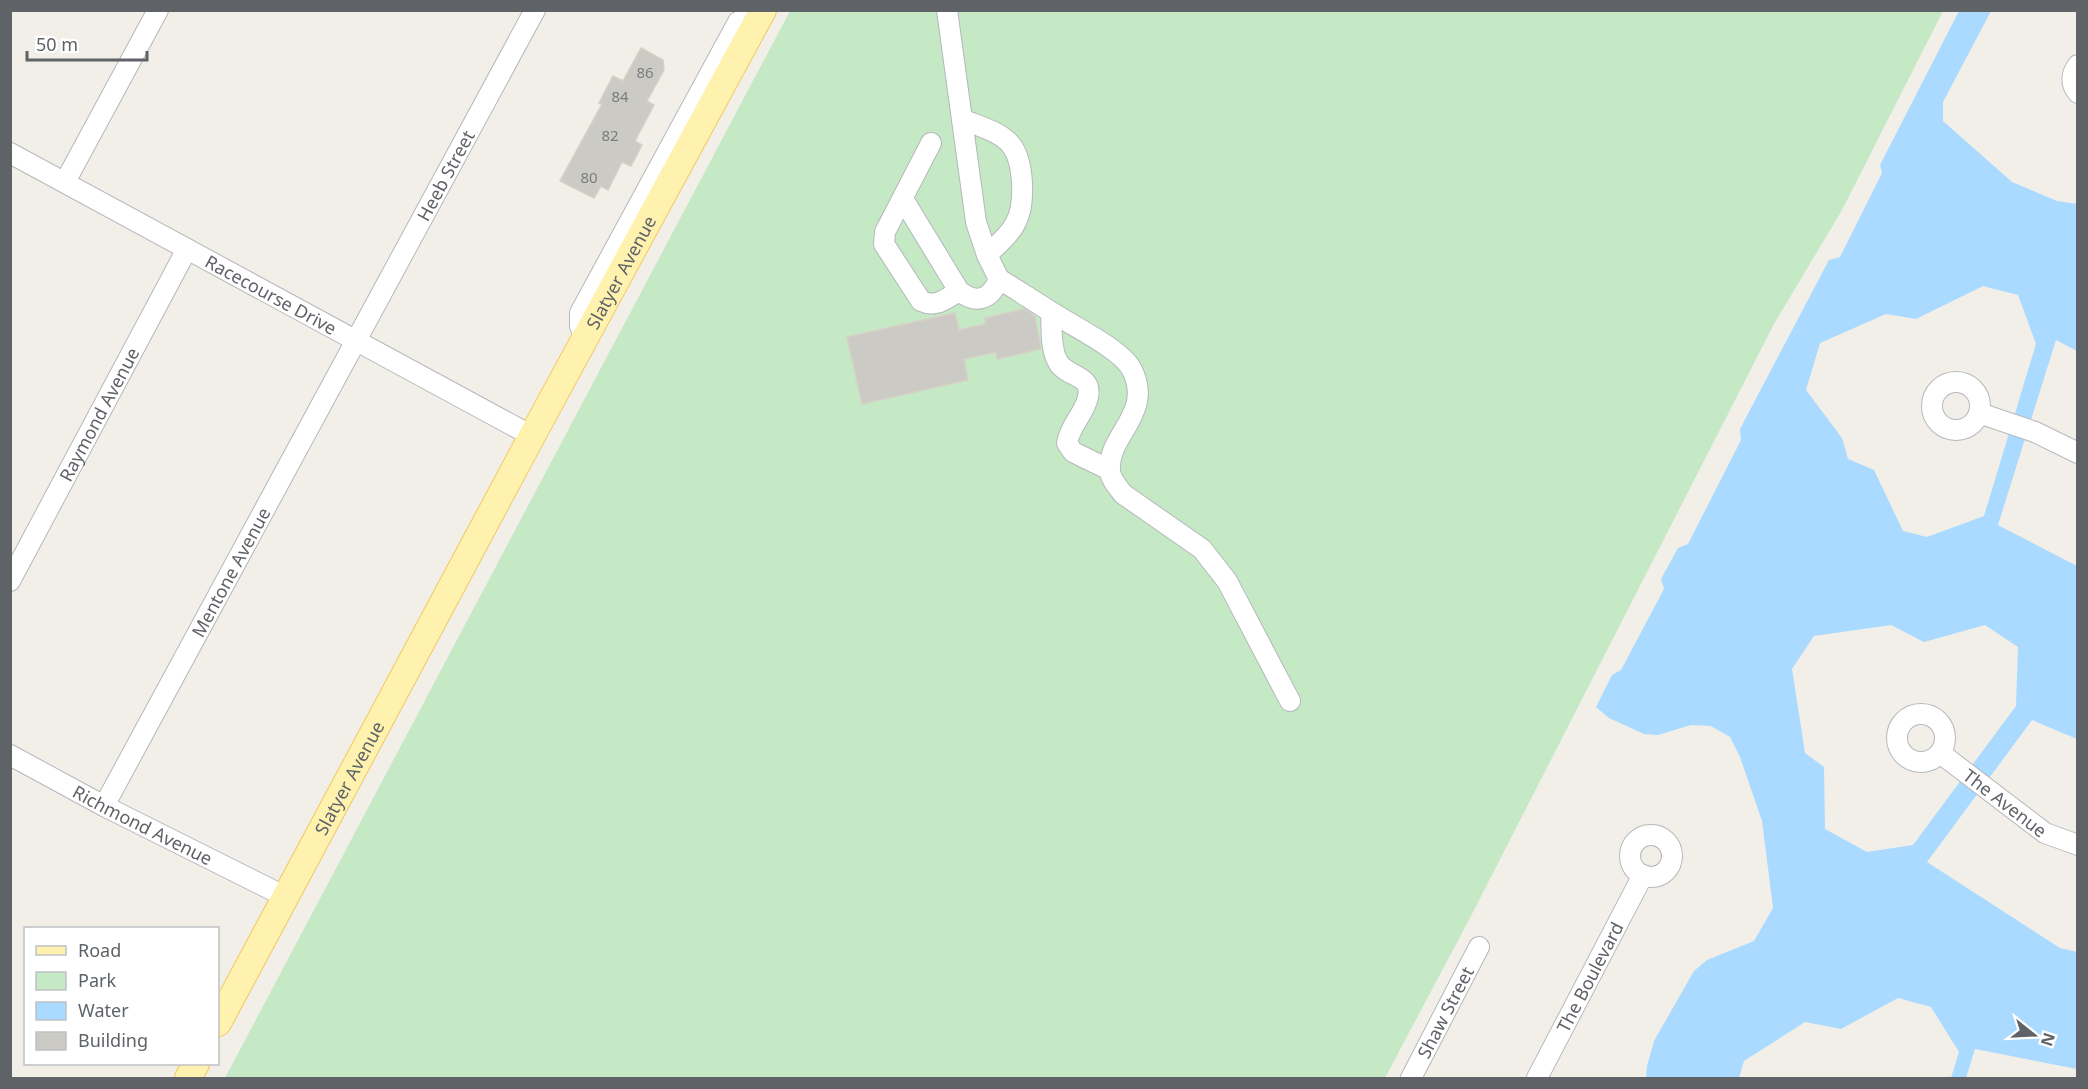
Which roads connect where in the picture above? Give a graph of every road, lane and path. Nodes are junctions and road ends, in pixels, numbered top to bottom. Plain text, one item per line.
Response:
1 (158, 10) edge
2 (947, 10) edge
3 (531, 12) edge
4 (760, 14) edge
5 (2078, 65) edge
6 (2078, 93) edge
7 (962, 119) junction
8 (931, 143) dead end
9 (10, 153) edge
10 (65, 182) junction
11 (903, 199) junction
12 (188, 249) junction
13 (987, 255) junction
14 (999, 279) junction
15 (959, 291) junction
16 (1051, 312) junction
17 (356, 339) junction
18 (1979, 412) dead end
19 (532, 436) junction
20 (2078, 453) edge
21 (1110, 470) junction
22 (480, 533) junction
23 (10, 581) edge
24 (1290, 701) dead end
25 (1940, 753) dead end
26 (10, 755) edge
27 (104, 806) junction
28 (2078, 845) edge
29 (1643, 876) dead end
30 (276, 892) junction
31 (1479, 947) dead end
32 (219, 998) edge
33 (219, 1021) edge
34 (1412, 1078) edge
35 (1537, 1078) edge

1 - 10 street
2 - 7 street
3 - 17 street, Heeb Street
4 - 19 main road, Slatyer Avenue
5 - 6 street
7 - 13 street
7 - 13 street
8 - 11 street
9 - 10 street, Racecourse Drive
10 - 12 street, Racecourse Drive
11 - 15 street
11 - 15 street
12 - 17 street, Racecourse Drive
12 - 23 street, Raymond Avenue
13 - 14 street
14 - 15 street
14 - 16 street
16 - 21 street
16 - 21 street
17 - 19 street, Racecourse Drive
17 - 27 street, Mentone Avenue
18 - 20 street
19 - 22 main road, Slatyer Avenue
21 - 24 street
22 - 30 street, Slatyer Avenue
22 - 33 main road, Slatyer Avenue
25 - 28 street, The Avenue
26 - 27 street, Richmond Avenue
27 - 30 street, Richmond Avenue
29 - 35 street, The Boulevard
30 - 32 street, Slatyer Avenue
31 - 34 street, Shaw Street

